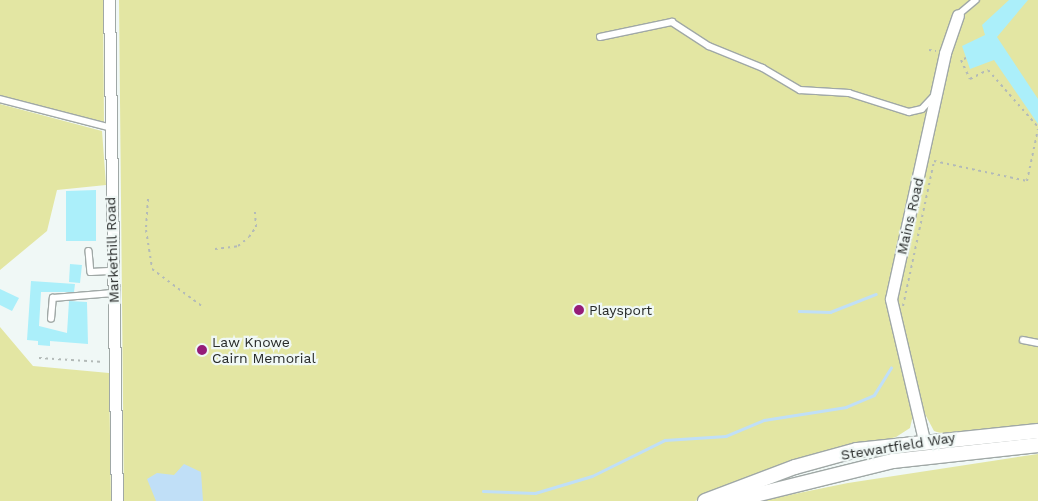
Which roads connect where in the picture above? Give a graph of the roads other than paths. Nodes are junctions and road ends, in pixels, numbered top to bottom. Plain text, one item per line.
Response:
1 (109, 0) edge
2 (976, 0) edge
3 (958, 15) joint
4 (600, 37) dead end
5 (936, 94) junction
6 (0, 99) edge
7 (108, 128) junction
8 (89, 251) dead end
9 (113, 271) junction
10 (113, 293) junction
11 (51, 319) dead end
12 (1023, 340) dead end
13 (1038, 343) edge
14 (1038, 431) edge
15 (924, 440) junction
16 (1038, 445) edge
17 (117, 501) edge
18 (705, 501) edge
19 (731, 501) edge

1 - 7 street, Markethill Road
2 - 3 lane, Mains Road
3 - 5 street, Mains Road
4 - 5 lane
5 - 15 street, Mains Road
6 - 7 lane
7 - 9 street, Markethill Road
8 - 9 lane
9 - 10 street, Markethill Road
10 - 11 lane
10 - 17 street, Markethill Road
12 - 13 lane
14 - 15 street, Stewartfield Way
15 - 18 street, Stewartfield Way
16 - 19 street, Stewartfield Way

